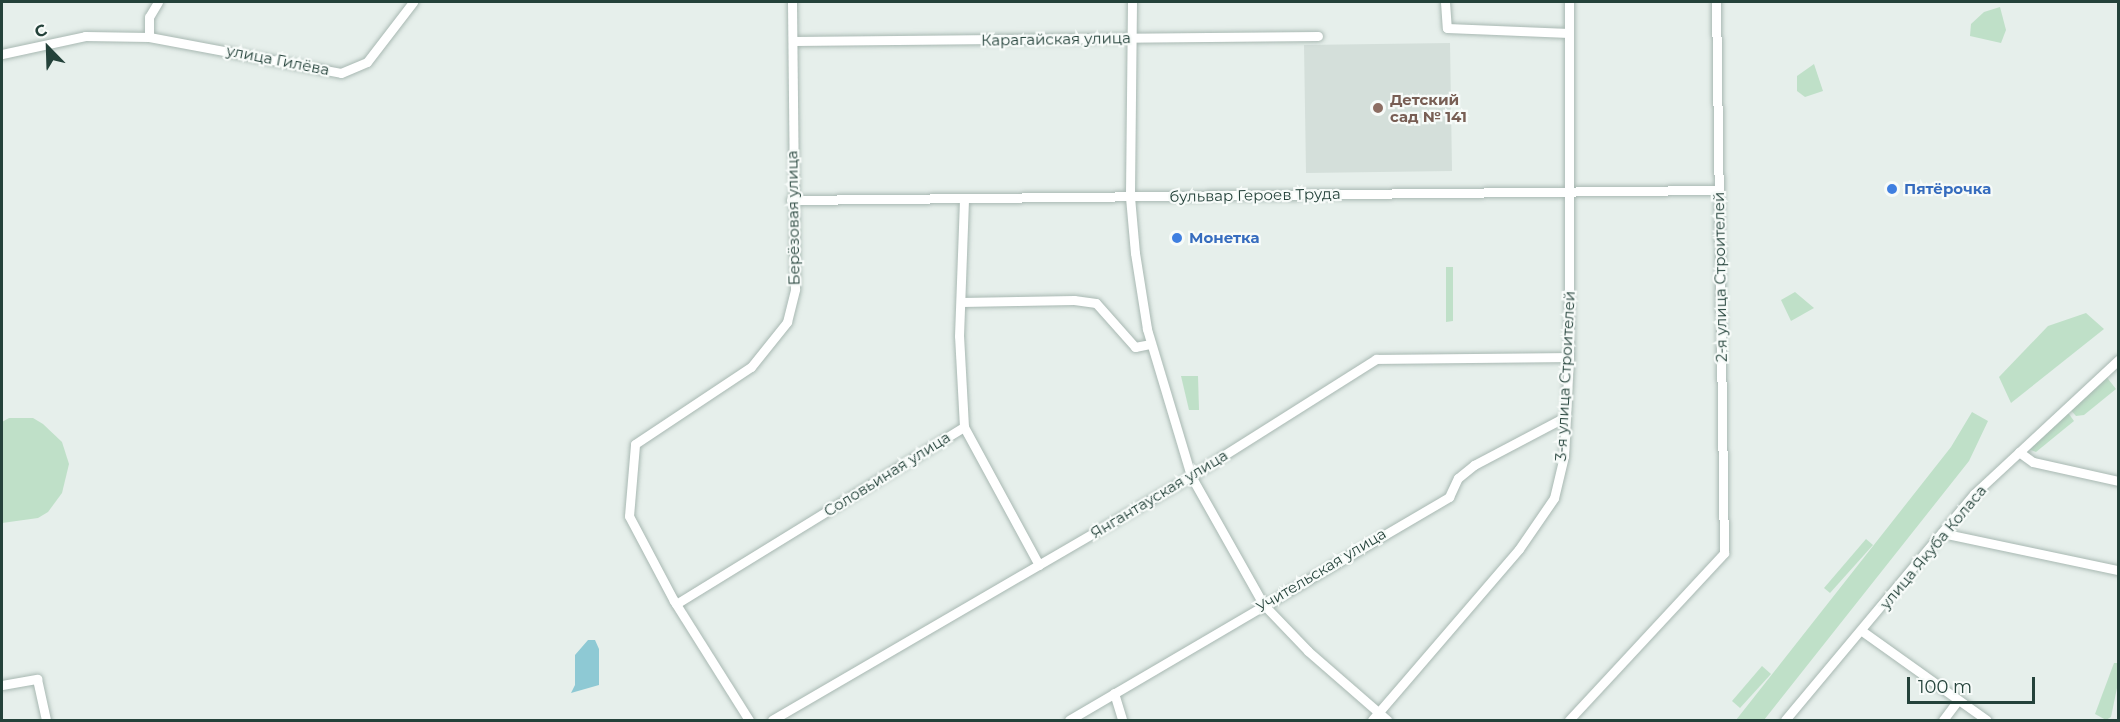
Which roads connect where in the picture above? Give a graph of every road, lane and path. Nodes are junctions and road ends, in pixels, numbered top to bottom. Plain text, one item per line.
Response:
1 (158, 2) edge
2 (413, 2) edge
3 (792, 2) edge
4 (1132, 2) edge
5 (1444, 2) edge
6 (1569, 2) edge
7 (1716, 2) edge
8 (1569, 33) junction
9 (1318, 36) dead end
10 (149, 37) junction
11 (1133, 38) junction
12 (794, 41) junction
13 (2, 54) edge
14 (1718, 190) junction
15 (1569, 192) junction
16 (1130, 197) junction
17 (964, 198) junction
18 (791, 200) junction
19 (961, 302) junction
20 (1150, 344) junction
21 (1569, 357) junction
22 (2118, 360) edge
23 (1565, 417) junction
24 (964, 427) junction
25 (2019, 452) junction
26 (1191, 476) junction
27 (2118, 481) edge
28 (1942, 533) junction
29 (1039, 565) junction
30 (2118, 570) edge
31 (676, 604) junction
32 (1263, 604) junction
33 (1862, 631) junction
34 (2, 685) edge
35 (1114, 693) junction
36 (1958, 700) junction
37 (1375, 716) edge
38 (46, 720) edge
39 (749, 720) edge
40 (772, 720) edge
41 (1069, 720) edge
42 (1122, 720) edge
43 (1388, 720) edge
44 (1569, 720) edge
45 (1785, 720) edge
46 (1942, 720) edge
47 (1987, 720) edge

1 - 10 street
2 - 10 street, улица Гилёва
3 - 12 street, Берёзовая улица
4 - 11 street
5 - 8 street
6 - 8 street, 3-я улица Строителей
7 - 14 street, 2-я улица Строителей
8 - 15 street, 3-я улица Строителей
9 - 11 street, Карагайская улица
10 - 13 street, улица Гилёва
11 - 12 street, Карагайская улица
11 - 16 street
12 - 18 street, Берёзовая улица
14 - 15 street, бульвар Героев Труда
14 - 44 street, 2-я улица Строителей
15 - 16 street, бульвар Героев Труда
15 - 21 street, 3-я улица Строителей
16 - 17 street, бульвар Героев Труда
16 - 20 street
17 - 18 street, бульвар Героев Труда
17 - 19 street, Соловьиная улица
18 - 31 street, Берёзовая улица
19 - 20 street
19 - 24 street, Соловьиная улица
20 - 26 street
21 - 23 street, 3-я улица Строителей
21 - 26 street, Янгантауская улица
22 - 25 street, улица Якуба Коласа
23 - 32 street, Учительская улица
23 - 37 street, 3-я улица Строителей
24 - 29 street
24 - 31 street, Соловьиная улица
25 - 27 street
25 - 28 street, улица Якуба Коласа
26 - 29 street, Янгантауская улица
26 - 32 street
28 - 30 street
28 - 33 street, улица Якуба Коласа
29 - 40 street, Янгантауская улица
31 - 39 street, Берёзовая улица
32 - 35 street, Учительская улица
32 - 37 street
33 - 36 street
33 - 45 street, улица Якуба Коласа
34 - 38 street
35 - 41 street, Учительская улица
35 - 42 street
36 - 46 street
36 - 47 street
37 - 43 street

